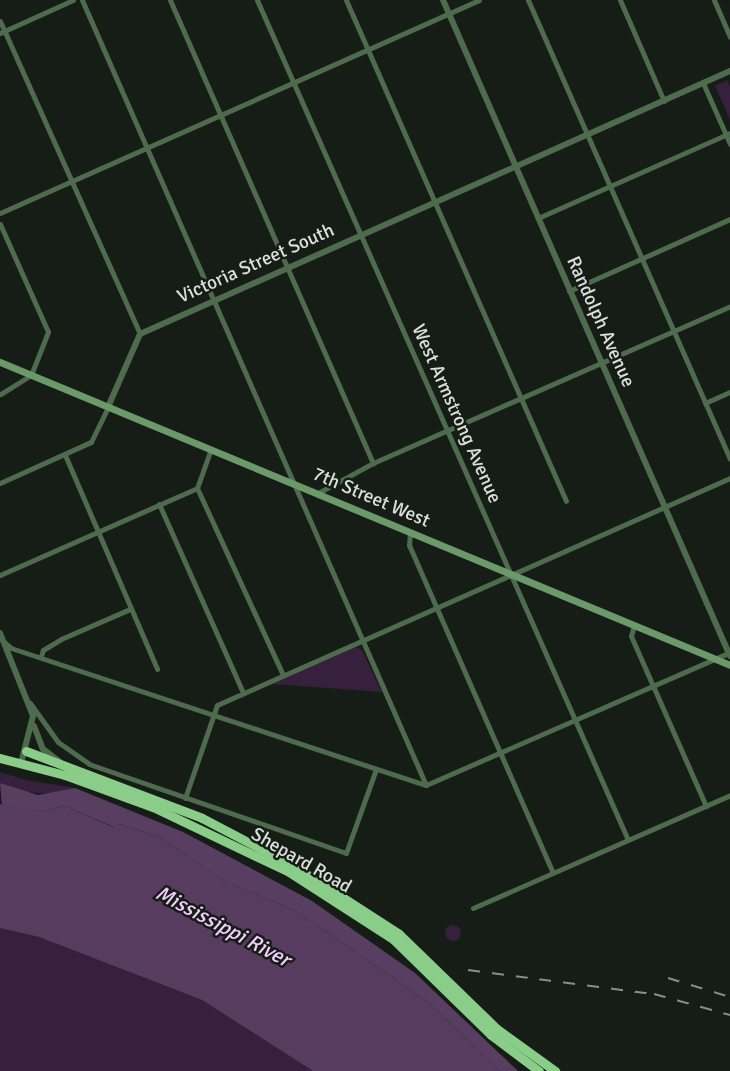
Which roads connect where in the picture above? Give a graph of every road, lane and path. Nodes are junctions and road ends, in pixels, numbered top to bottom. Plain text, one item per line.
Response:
1 (73, 0) edge
2 (82, 0) edge
3 (170, 0) edge
4 (257, 0) edge
5 (346, 0) edge
6 (443, 0) edge
7 (480, 0) edge
8 (528, 0) edge
9 (620, 0) edge
10 (714, 0) edge
11 (449, 13) junction
12 (0, 21) edge
13 (2, 32) edge
14 (730, 37) edge
15 (368, 49) junction
16 (730, 71) edge
17 (293, 83) junction
18 (703, 83) junction
19 (664, 101) junction
20 (221, 115) junction
21 (728, 133) edge
22 (586, 135) junction
23 (730, 144) edge
24 (146, 148) junction
25 (515, 166) junction
26 (71, 182) junction
27 (608, 186) junction
28 (434, 202) junction
29 (0, 213) edge
30 (538, 218) junction
31 (730, 219) edge
32 (0, 224) edge
33 (360, 235) junction
34 (641, 259) junction
35 (288, 267) junction
36 (569, 290) junction
37 (214, 300) junction
38 (730, 306) edge
39 (672, 331) junction
40 (140, 334) junction
41 (0, 362) edge
42 (601, 363) junction
43 (32, 375) junction
44 (730, 392) edge
45 (0, 394) edge
46 (521, 399) junction
47 (705, 403) junction
48 (108, 407) junction
49 (447, 431) junction
50 (211, 449) junction
51 (65, 455) junction
52 (730, 459) edge
53 (373, 463) junction
54 (730, 478) edge
55 (0, 483) edge
56 (295, 484) junction
57 (197, 488) junction
58 (318, 493) junction
59 (566, 500) dead end
60 (159, 504) junction
61 (665, 507) junction
62 (97, 532) junction
63 (410, 532) junction
64 (512, 574) junction
65 (0, 575) edge
66 (436, 608) junction
67 (130, 609) junction
68 (634, 625) junction
69 (0, 633) edge
70 (4, 642) junction
71 (361, 642) junction
72 (729, 654) edge
73 (41, 656) junction
74 (716, 659) junction
75 (730, 665) edge
76 (157, 669) dead end
77 (283, 676) junction
78 (652, 685) junction
79 (243, 693) junction
80 (30, 703) junction
81 (212, 714) junction
82 (576, 719) junction
83 (33, 724) junction
84 (26, 751) junction
85 (501, 753) junction
86 (0, 758) edge
87 (60, 762) junction
88 (21, 763) junction
89 (376, 769) junction
90 (426, 785) junction
91 (730, 795) edge
92 (185, 797) junction
93 (705, 806) junction
94 (628, 840) junction
95 (554, 873) junction
96 (473, 908) dead end
97 (539, 1071) edge
98 (555, 1071) edge

1 - 13 street
2 - 24 street
3 - 20 street
4 - 17 street, West Armstrong Avenue
5 - 15 street
6 - 11 street, Randolph Avenue
7 - 11 street
8 - 22 street
9 - 19 street
10 - 14 street
11 - 15 street
11 - 25 street, Randolph Avenue
12 - 13 street
13 - 26 street
15 - 17 street
15 - 28 street
16 - 18 street, Victoria Street South
17 - 20 street
17 - 33 street, West Armstrong Avenue
18 - 19 street, Victoria Street South
18 - 21 street
19 - 22 street, Victoria Street South
20 - 24 street
20 - 35 street
21 - 23 street
21 - 27 street
22 - 25 street, Victoria Street South
22 - 27 street
24 - 26 street
24 - 37 street
25 - 28 street, Victoria Street South
25 - 30 street, Randolph Avenue
26 - 29 street
26 - 40 street
27 - 30 street
27 - 34 street
28 - 33 street, Victoria Street South
28 - 46 street
30 - 36 street, Randolph Avenue
31 - 34 street
32 - 43 street
33 - 35 street, Victoria Street South
33 - 49 street, West Armstrong Avenue
34 - 36 street
34 - 39 street
35 - 37 street, Victoria Street South
35 - 53 street
36 - 42 street, Randolph Avenue
37 - 40 street, Victoria Street South
37 - 56 street
38 - 39 street
39 - 42 street
39 - 47 street
40 - 48 street
41 - 43 main road, 7th Street West
42 - 46 street
42 - 61 street, Randolph Avenue
43 - 45 street
43 - 48 main road, 7th Street West
44 - 47 street
46 - 49 street
46 - 59 street
47 - 52 street
48 - 50 main road, 7th Street West
48 - 51 street
49 - 53 street
49 - 64 street, West Armstrong Avenue
50 - 56 main road, 7th Street West
50 - 57 street
51 - 55 street
51 - 62 street
53 - 58 street
54 - 61 street
56 - 58 main road, 7th Street West
56 - 71 street
57 - 60 street
57 - 77 street
58 - 63 main road, 7th Street West
60 - 62 street
60 - 79 street
61 - 64 street
61 - 72 street, Randolph Avenue
62 - 65 street
62 - 67 street
63 - 64 main road, 7th Street West
63 - 66 street
64 - 66 street
64 - 68 main road, 7th Street West
64 - 82 street, West Armstrong Avenue
66 - 71 street
66 - 85 street
67 - 73 street
67 - 76 street
68 - 74 main road, 7th Street West
68 - 78 street
69 - 70 street
70 - 73 street
70 - 80 street
71 - 77 street
71 - 90 street
72 - 74 street
73 - 81 street
74 - 75 main road, 7th Street West
74 - 78 street
77 - 79 street
78 - 82 street
78 - 93 street
79 - 81 street
80 - 83 street
80 - 92 street
81 - 89 street
81 - 92 street
82 - 85 street
82 - 94 street, West Armstrong Avenue
83 - 84 street
83 - 87 street
84 - 87 highway, Shepard Road
84 - 88 street
85 - 90 street
85 - 95 street
86 - 88 highway, Shepard Road
87 - 98 highway, Shepard Road
88 - 97 highway, Shepard Road
89 - 90 street
89 - 92 street
91 - 93 street
93 - 94 street
94 - 95 street
95 - 96 street

